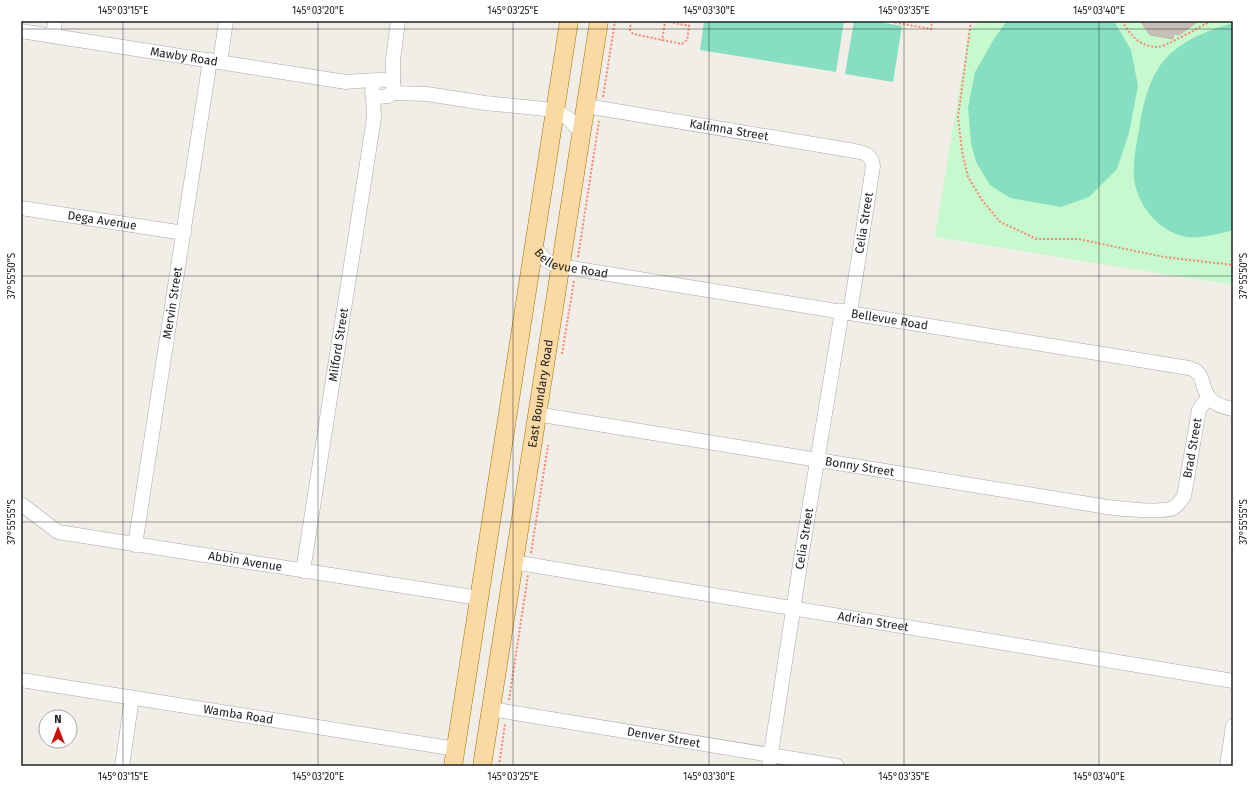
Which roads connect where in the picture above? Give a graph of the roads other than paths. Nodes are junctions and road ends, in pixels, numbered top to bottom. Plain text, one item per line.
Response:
1 (55, 21) edge
2 (226, 21) edge
3 (398, 21) edge
4 (569, 21) edge
5 (599, 21) edge
6 (21, 31) edge
7 (53, 36) junction
8 (215, 61) junction
9 (383, 88) junction
10 (593, 107) junction
11 (554, 114) junction
12 (581, 132) junction
13 (870, 157) joint
14 (21, 208) edge
15 (184, 233) junction
16 (533, 244) junction
17 (568, 267) junction
18 (846, 312) junction
19 (1208, 397) junction
20 (1233, 409) edge
21 (536, 414) junction
22 (817, 460) junction
23 (496, 483) junction
24 (524, 488) junction
25 (1181, 501) joint
26 (21, 504) edge
27 (135, 544) junction
28 (521, 563) junction
29 (303, 572) junction
30 (479, 598) junction
31 (793, 608) junction
32 (21, 680) edge
33 (1233, 681) edge
34 (132, 698) junction
35 (499, 710) junction
36 (1233, 726) edge
37 (456, 748) junction
38 (770, 760) edge
39 (122, 766) edge
40 (453, 766) edge
41 (482, 766) edge
42 (837, 766) edge
43 (1227, 766) edge

1 - 7 street
2 - 8 street, Mervin Street
3 - 9 street, Milford Street
4 - 11 main road
5 - 10 main road, East Boundary Road
6 - 7 street, Mawby Road
7 - 8 street, Mawby Road
8 - 9 street, Mawby Road
8 - 15 street, Mervin Street
9 - 11 street, Mawby Road
9 - 29 street, Milford Street
10 - 12 main road, East Boundary Road
10 - 13 street, Kalimna Street
11 - 12 street, Mawby Road
11 - 16 main road
12 - 17 main road, East Boundary Road
13 - 18 street, Celia Street
14 - 15 street, Dega Avenue
15 - 27 street, Mervin Street
16 - 17 street, Bellevue Road
16 - 23 main road
17 - 18 street, Bellevue Road
17 - 21 main road, East Boundary Road
18 - 19 street, Bellevue Road
18 - 22 street, Celia Street
19 - 20 street
19 - 25 street, Brad Street
21 - 22 street, Bonny Street
21 - 24 main road, East Boundary Road
22 - 25 street, Bonny Street
22 - 31 street, Celia Street
23 - 24 main road
23 - 30 main road
24 - 28 main road, East Boundary Road
26 - 27 street, Abbin Avenue
27 - 29 street, Abbin Avenue
28 - 31 street, Adrian Street
28 - 35 main road, East Boundary Road
29 - 30 street, Abbin Avenue
30 - 37 main road
31 - 33 street, Adrian Street
31 - 38 street, Celia Street
32 - 34 street, Wamba Road
34 - 37 street, Wamba Road
34 - 39 street
35 - 38 street, Denver Street
35 - 41 main road, East Boundary Road
36 - 43 street
37 - 40 main road
38 - 42 street, Denver Street

